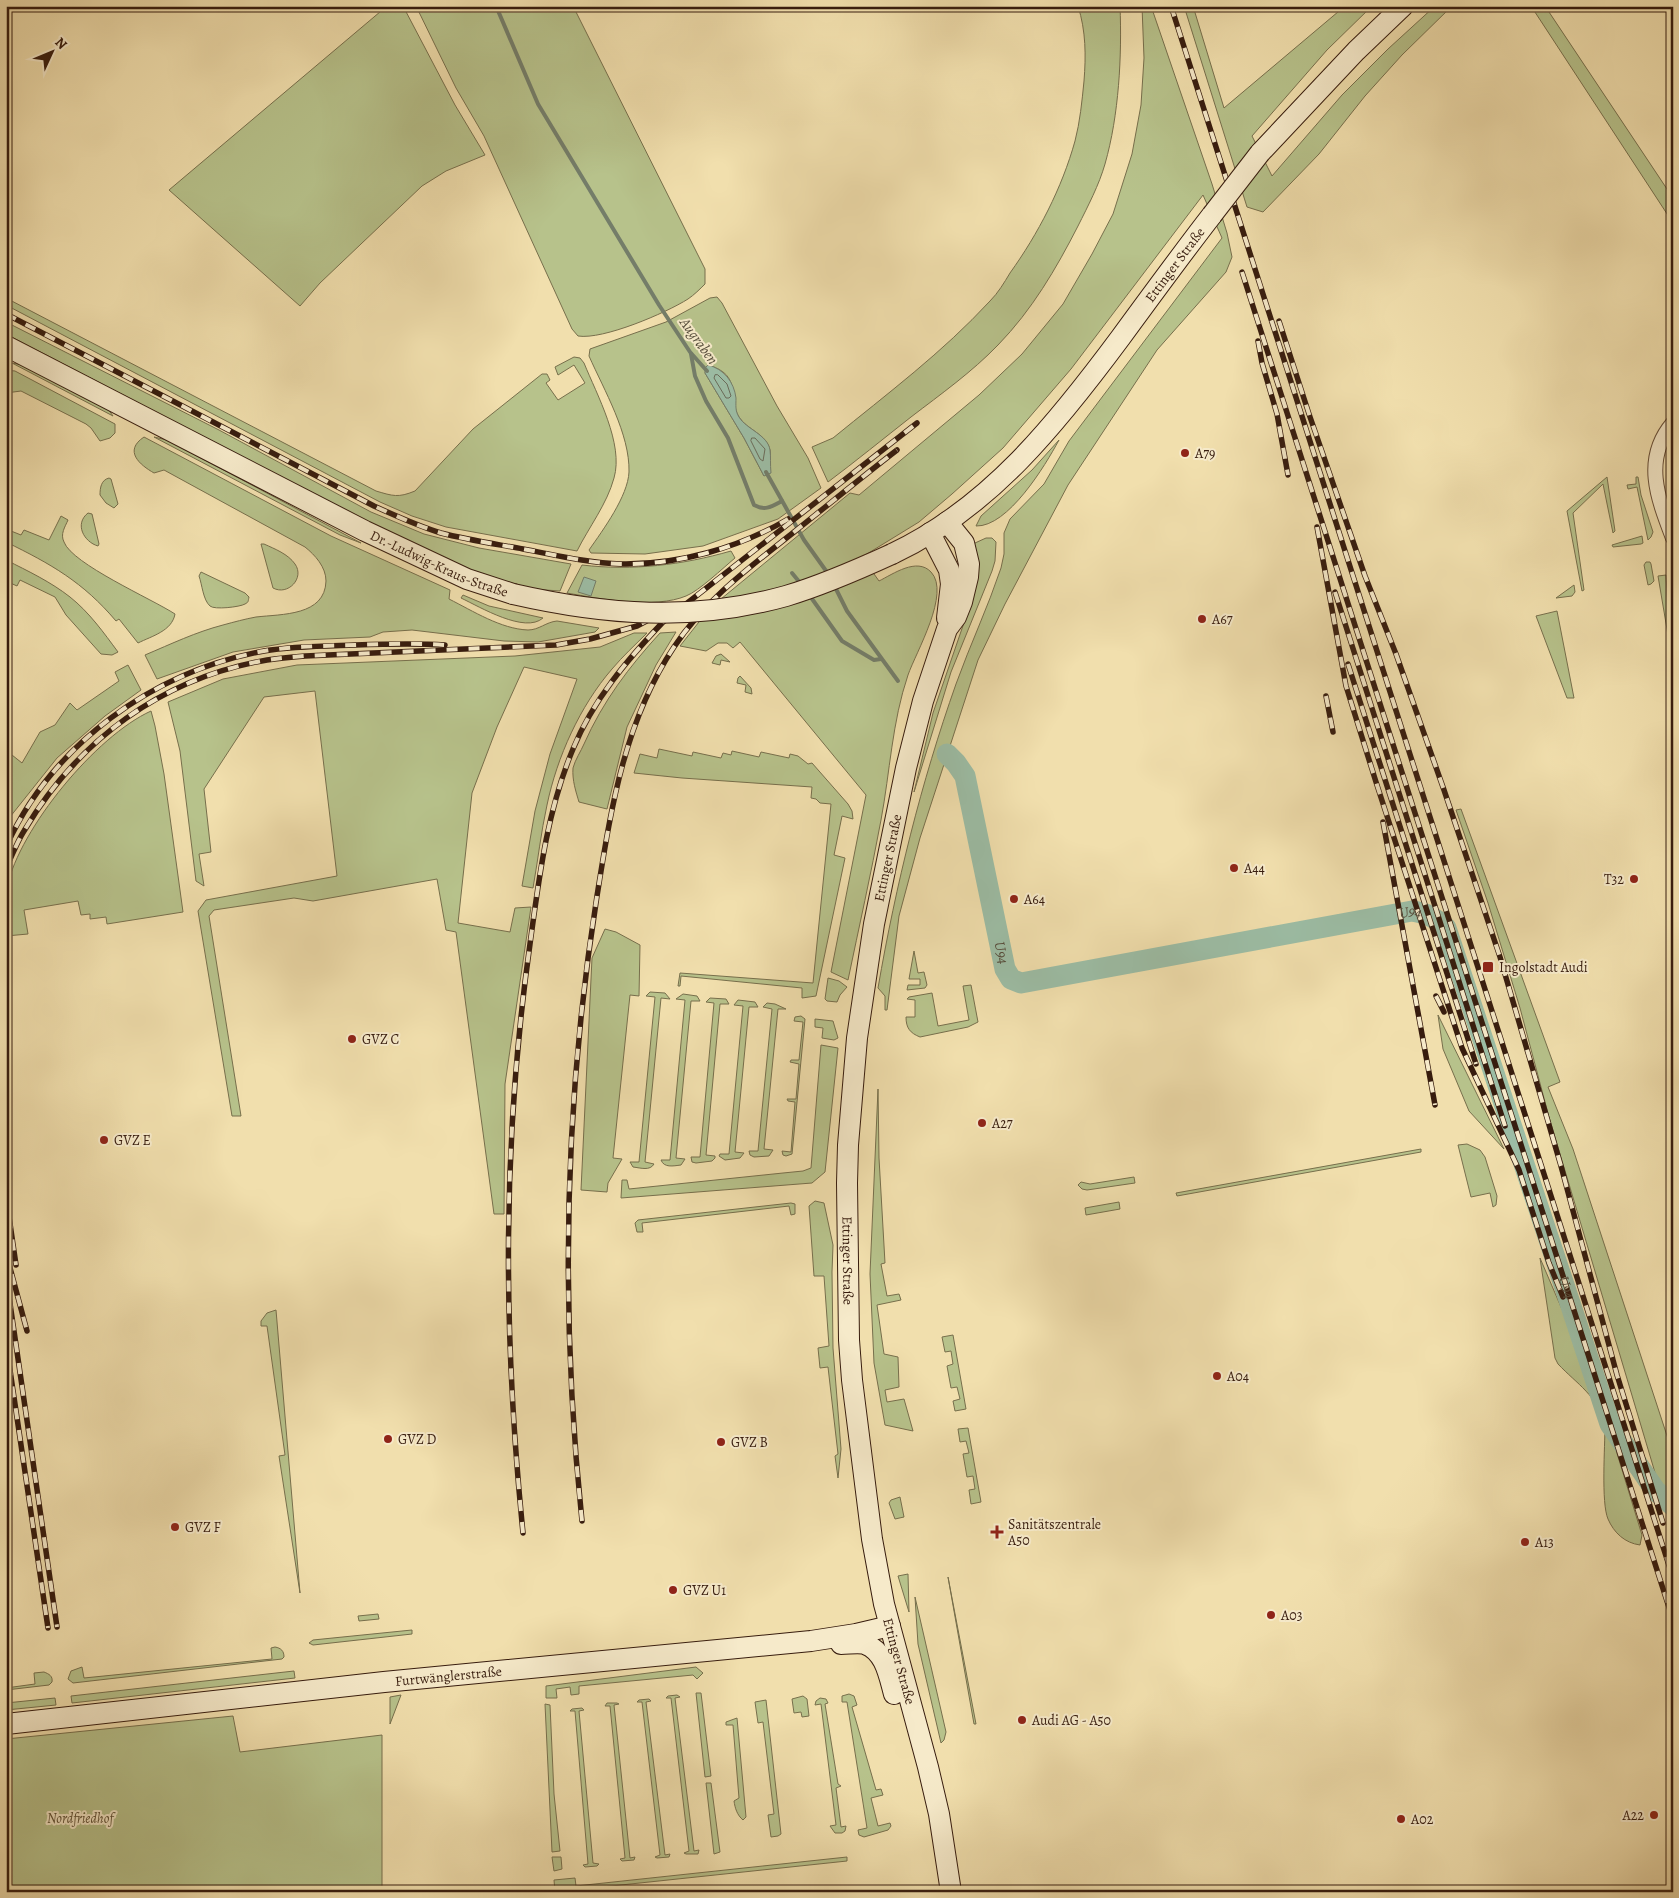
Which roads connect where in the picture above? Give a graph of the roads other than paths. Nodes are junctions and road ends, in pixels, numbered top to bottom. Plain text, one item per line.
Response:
1 (1402, 6) edge
2 (6, 346) edge
3 (1673, 423) edge
4 (939, 528) junction
5 (1673, 538) edge
6 (890, 1626) junction
7 (811, 1641) junction
8 (6, 1724) edge
9 (920, 1739) junction
10 (951, 1892) edge

1 - 4 main road, Ettinger Straße, bridge
2 - 4 main road, Dr.-Ludwig-Kraus-Straße, bridge
3 - 5 street
4 - 6 main road, Ettinger Straße
6 - 7 main road, Furtwänglerstraße
6 - 9 main road, Ettinger Straße
7 - 8 main road, Furtwänglerstraße
7 - 9 main road
9 - 10 main road, Ettinger Straße

